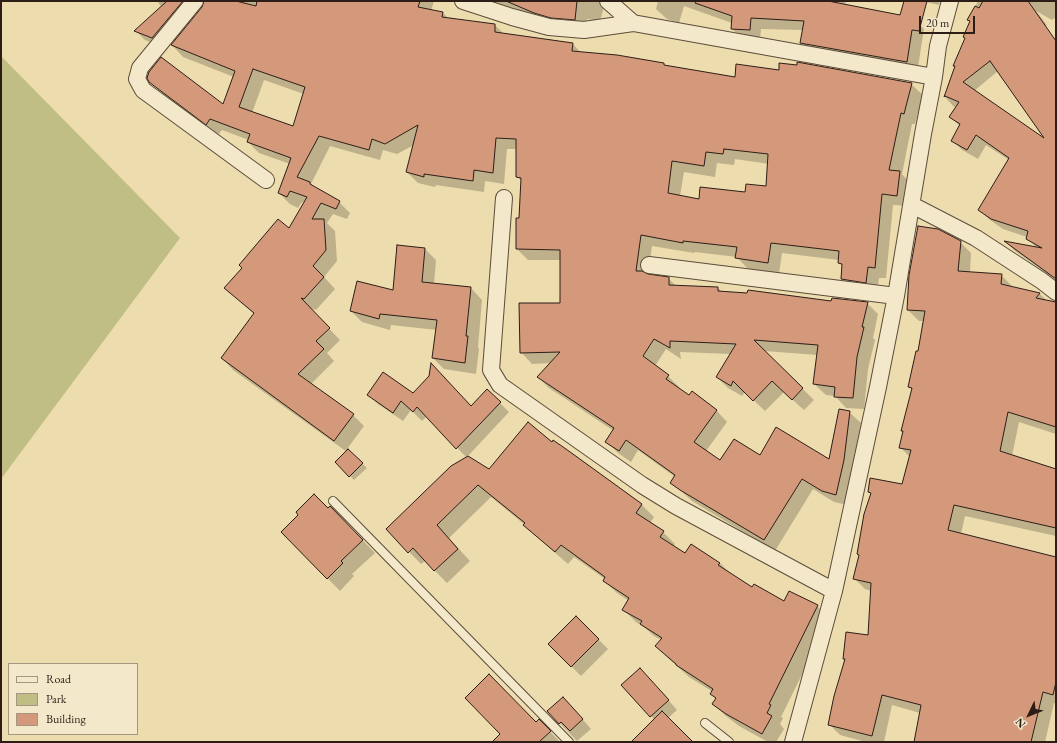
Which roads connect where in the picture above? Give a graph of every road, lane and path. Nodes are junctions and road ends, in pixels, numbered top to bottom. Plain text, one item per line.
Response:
1 (195, 1) edge
2 (463, 1) edge
3 (608, 1) edge
4 (950, 1) edge
5 (633, 23) junction
6 (934, 77) junction
7 (266, 180) dead end
8 (504, 198) dead end
9 (912, 205) junction
10 (649, 265) dead end
11 (1056, 292) edge
12 (896, 296) junction
13 (333, 500) dead end
14 (834, 591) junction
15 (705, 723) dead end
16 (569, 742) edge
17 (730, 742) edge
18 (793, 742) edge

1 - 7 street
2 - 5 street
3 - 5 street
4 - 6 street
5 - 6 street
6 - 9 street
8 - 14 street
9 - 11 street
9 - 12 street
10 - 12 street
12 - 14 street
13 - 16 lane
14 - 18 street
15 - 17 lane

